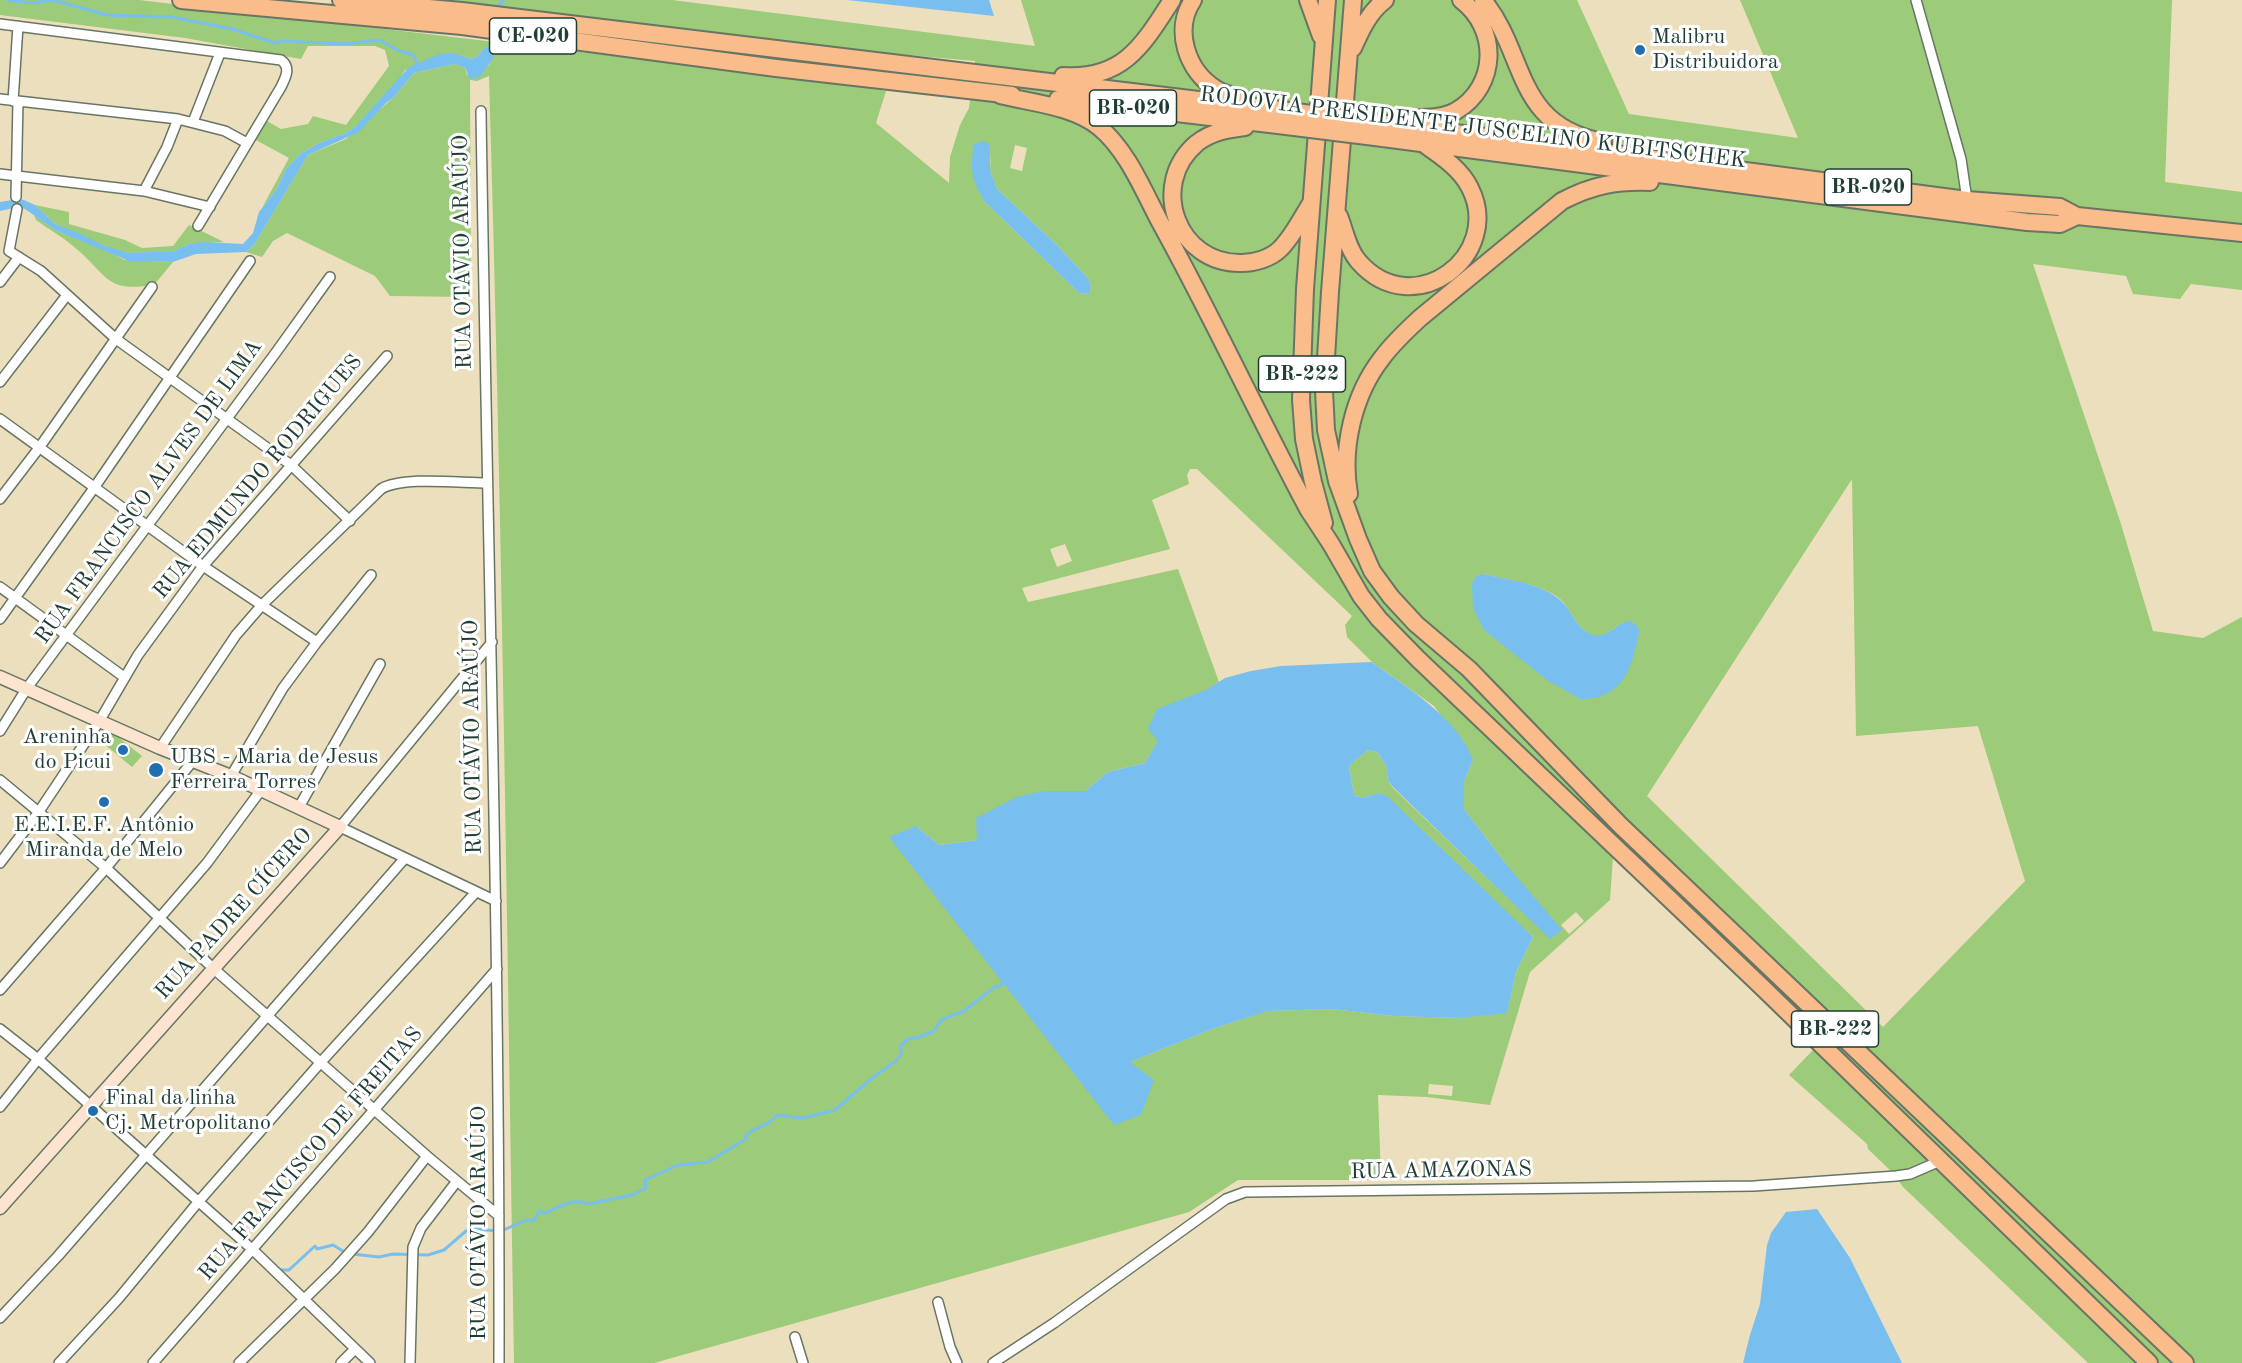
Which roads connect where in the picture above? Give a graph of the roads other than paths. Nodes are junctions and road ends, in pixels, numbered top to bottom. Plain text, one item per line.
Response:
1 (181, 0) edge
2 (341, 0) edge
3 (1172, 0) edge
4 (1193, 0) edge
5 (1308, 0) edge
6 (1327, 0) edge
7 (1353, 0) edge
8 (1385, 0) edge
9 (1461, 0) edge
10 (1483, 0) edge
11 (1916, 0) edge
12 (0, 24) edge
13 (18, 26) junction
14 (1324, 48) junction
15 (220, 53) junction
16 (1349, 57) junction
17 (1020, 79) junction
18 (1000, 95) junction
19 (0, 99) edge
20 (16, 101) junction
21 (481, 111) dead end
22 (1275, 117) junction
23 (178, 119) junction
24 (193, 122) junction
25 (1380, 128) junction
26 (247, 143) junction
27 (1423, 143) junction
28 (1658, 158) junction
29 (0, 174) edge
30 (17, 176) junction
31 (1714, 182) junction
32 (144, 191) junction
33 (16, 196) dead end
34 (1313, 200) junction
35 (1967, 200) junction
36 (210, 207) junction
37 (17, 209) dead end
38 (1337, 211) junction
39 (2077, 216) junction
40 (198, 226) dead end
41 (2242, 233) edge
42 (4, 249) edge
43 (20, 257) junction
44 (250, 261) dead end
45 (330, 277) dead end
46 (0, 282) edge
47 (152, 287) dead end
48 (67, 295) junction
49 (117, 339) junction
50 (387, 356) dead end
51 (170, 378) junction
52 (0, 382) edge
53 (226, 418) junction
54 (0, 419) edge
55 (39, 448) junction
56 (291, 465) junction
57 (487, 483) junction
58 (94, 488) junction
59 (0, 499) edge
60 (350, 521) junction
61 (148, 526) junction
62 (1358, 539) junction
63 (1331, 544) junction
64 (203, 566) junction
65 (370, 575) dead end
66 (0, 587) edge
67 (1391, 597) junction
68 (16, 599) junction
69 (262, 605) junction
70 (0, 619) edge
71 (67, 636) junction
72 (317, 642) junction
73 (492, 642) junction
74 (380, 664) dead end
75 (0, 677) edge
76 (124, 677) junction
77 (27, 688) junction
78 (100, 720) junction
79 (0, 730) edge
80 (160, 748) junction
81 (192, 762) junction
82 (231, 776) junction
83 (0, 780) edge
84 (261, 790) junction
85 (299, 807) junction
86 (38, 813) junction
87 (340, 827) junction
88 (405, 858) junction
89 (0, 863) edge
90 (106, 868) junction
91 (476, 892) junction
92 (496, 901) junction
93 (160, 918) junction
94 (214, 969) junction
95 (497, 969) junction
96 (0, 990) edge
97 (268, 1017) junction
98 (0, 1029) edge
99 (38, 1059) junction
100 (321, 1062) junction
101 (91, 1106) junction
102 (0, 1107) edge
103 (375, 1111) junction
104 (146, 1154) junction
105 (427, 1156) junction
106 (1940, 1161) junction
107 (457, 1181) junction
108 (199, 1201) junction
109 (0, 1208) edge
110 (499, 1216) junction
111 (253, 1250) junction
112 (303, 1298) junction
113 (938, 1302) dead end
114 (0, 1318) edge
115 (795, 1337) dead end
116 (355, 1349) junction
117 (59, 1363) edge
118 (153, 1363) edge
119 (239, 1363) edge
120 (341, 1363) edge
121 (370, 1363) edge
122 (410, 1363) edge
123 (499, 1363) edge
124 (803, 1363) edge
125 (957, 1363) edge
126 (993, 1363) edge
127 (2149, 1363) edge
128 (2185, 1363) edge

1 - 18 highway, RODOVIA PRESIDENTE JUSCELINO KUBITSCHEK / CE-020
2 - 17 highway, RODOVIA PRESIDENTE JUSCELINO KUBITSCHEK / CE-020
3 - 17 highway
4 - 22 highway
5 - 14 highway
6 - 14 highway
7 - 16 highway
8 - 16 highway
9 - 25 highway
10 - 28 highway
11 - 35 street
12 - 13 street
13 - 15 street
13 - 20 street
14 - 34 highway, BR-222
15 - 24 street
15 - 26 street
16 - 38 highway
17 - 22 highway, RODOVIA PRESIDENTE JUSCELINO KUBITSCHEK / BR-020
18 - 22 highway, RODOVIA PRESIDENTE JUSCELINO KUBITSCHEK / BR-020
18 - 63 highway
19 - 20 street
20 - 23 street
20 - 30 street
21 - 57 street, RUA OTÁVIO ARAÚJO
22 - 25 highway, RODOVIA PRESIDENTE JUSCELINO KUBITSCHEK / BR-020, bridge
22 - 34 highway
23 - 24 street
23 - 32 street
24 - 26 street
25 - 27 highway, RODOVIA PRESIDENTE JUSCELINO KUBITSCHEK / BR-020
25 - 28 highway, RODOVIA PRESIDENTE JUSCELINO KUBITSCHEK / BR-020
26 - 36 street
27 - 31 highway, RODOVIA PRESIDENTE JUSCELINO KUBITSCHEK / BR-020
27 - 38 highway
28 - 35 highway, RODOVIA PRESIDENTE JUSCELINO KUBITSCHEK / BR-020
29 - 30 street
30 - 32 street
30 - 33 street
31 - 39 highway, RODOVIA PRESIDENTE JUSCELINO KUBITSCHEK / BR-020
31 - 62 highway
32 - 36 street
34 - 63 highway, BR-222
35 - 39 highway, RODOVIA PRESIDENTE JUSCELINO KUBITSCHEK / BR-020
36 - 40 street
37 - 42 street
38 - 62 highway, BR-222
39 - 41 highway, RODOVIA PRESIDENTE JUSCELINO KUBITSCHEK / BR-020
42 - 43 street
43 - 46 street
43 - 48 street
44 - 51 street
45 - 53 street, RUA FRANCISCO ALVES DE LIMA
47 - 49 street
48 - 49 street
48 - 52 street
49 - 51 street
49 - 55 street
50 - 56 street, RUA EDMUNDO RODRIGUES
51 - 53 street
51 - 58 street
53 - 56 street
53 - 61 street, RUA FRANCISCO ALVES DE LIMA
54 - 55 street
55 - 58 street
55 - 59 street
56 - 60 street
56 - 64 street, RUA EDMUNDO RODRIGUES
57 - 60 street
57 - 73 street, RUA OTÁVIO ARAÚJO
58 - 61 street
58 - 68 street
60 - 69 street
61 - 64 street
61 - 71 street, RUA FRANCISCO ALVES DE LIMA
62 - 67 highway, BR-222
63 - 67 highway
63 - 106 highway, BR-222
64 - 69 street
64 - 76 street, RUA EDMUNDO RODRIGUES
65 - 72 street
66 - 68 street
67 - 128 highway, BR-222
68 - 70 street
68 - 71 street
69 - 72 street
69 - 80 street
71 - 76 street
71 - 77 street, RUA FRANCISCO ALVES DE LIMA
72 - 82 street
73 - 87 street, RUA PADRE CÍCERO
73 - 92 street, RUA OTÁVIO ARAÚJO
74 - 85 street
75 - 77 street
76 - 78 street, RUA EDMUNDO RODRIGUES
77 - 78 street
77 - 79 street, RUA FRANCISCO ALVES DE LIMA
78 - 80 street
78 - 86 street, RUA EDMUNDO RODRIGUES
80 - 81 street
81 - 82 street
81 - 90 street
82 - 84 street
83 - 86 street
84 - 85 street
84 - 93 street
85 - 87 street
86 - 89 street, RUA EDMUNDO RODRIGUES
86 - 90 street
87 - 88 street
87 - 94 street, RUA PADRE CÍCERO
88 - 91 street
88 - 97 street
90 - 93 street
90 - 96 street
91 - 92 street
91 - 100 street
92 - 95 street, RUA OTÁVIO ARAÚJO
93 - 94 street
93 - 99 street
94 - 97 street
94 - 101 street, RUA PADRE CÍCERO
95 - 103 street, RUA FRANCISCO DE FREITAS
95 - 110 street, RUA OTÁVIO ARAÚJO
97 - 100 street
97 - 104 street
98 - 99 street
99 - 101 street
99 - 102 street
100 - 103 street
100 - 108 street
101 - 104 street
101 - 109 street, RUA PADRE CÍCERO
103 - 105 street
103 - 111 street, RUA FRANCISCO DE FREITAS
104 - 108 street
104 - 114 street
105 - 107 street
105 - 112 street
106 - 126 street, RUA AMAZONAS
106 - 127 highway, BR-222
107 - 110 street
107 - 122 street
108 - 111 street
108 - 117 street
110 - 123 street, RUA OTÁVIO ARAÚJO
111 - 112 street
111 - 118 street, RUA FRANCISCO DE FREITAS
112 - 116 street
112 - 119 street
113 - 125 street
115 - 124 street
116 - 120 street
116 - 121 street

